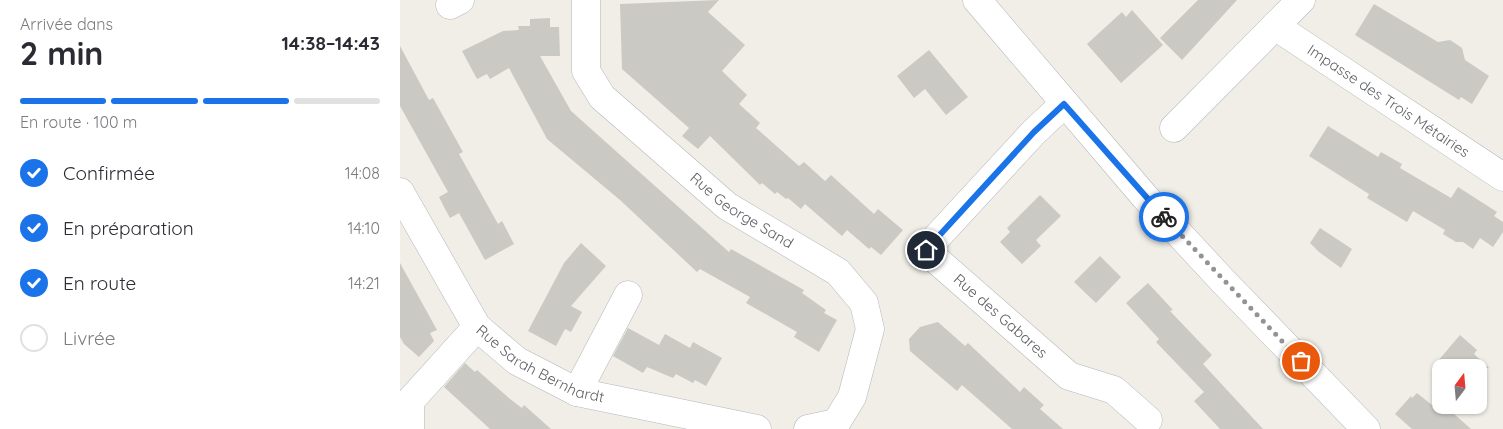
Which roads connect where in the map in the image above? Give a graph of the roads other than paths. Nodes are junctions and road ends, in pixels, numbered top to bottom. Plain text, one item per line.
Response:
1 (586, 0) edge
2 (976, 0) edge
3 (1301, 0) edge
4 (1275, 26) junction
5 (1064, 104) junction
6 (1174, 128) dead end
7 (1503, 177) edge
8 (400, 192) edge
9 (628, 295) dead end
10 (477, 327) junction
11 (577, 392) junction
12 (1148, 420) dead end
13 (835, 426) edge
14 (410, 429) edge
15 (757, 429) edge
16 (808, 429) edge
17 (1366, 429) edge

1 - 13 street, Rue George Sand
2 - 5 street
3 - 4 street
4 - 6 street
4 - 7 street, Impasse des Trois Métairies
5 - 12 street, Rue des Gabares
5 - 17 street
8 - 10 street, Rue Sarah Bernhardt
9 - 11 street
10 - 11 street, Rue Sarah Bernhardt
10 - 14 street
11 - 15 street, Rue Sarah Bernhardt
13 - 16 street

